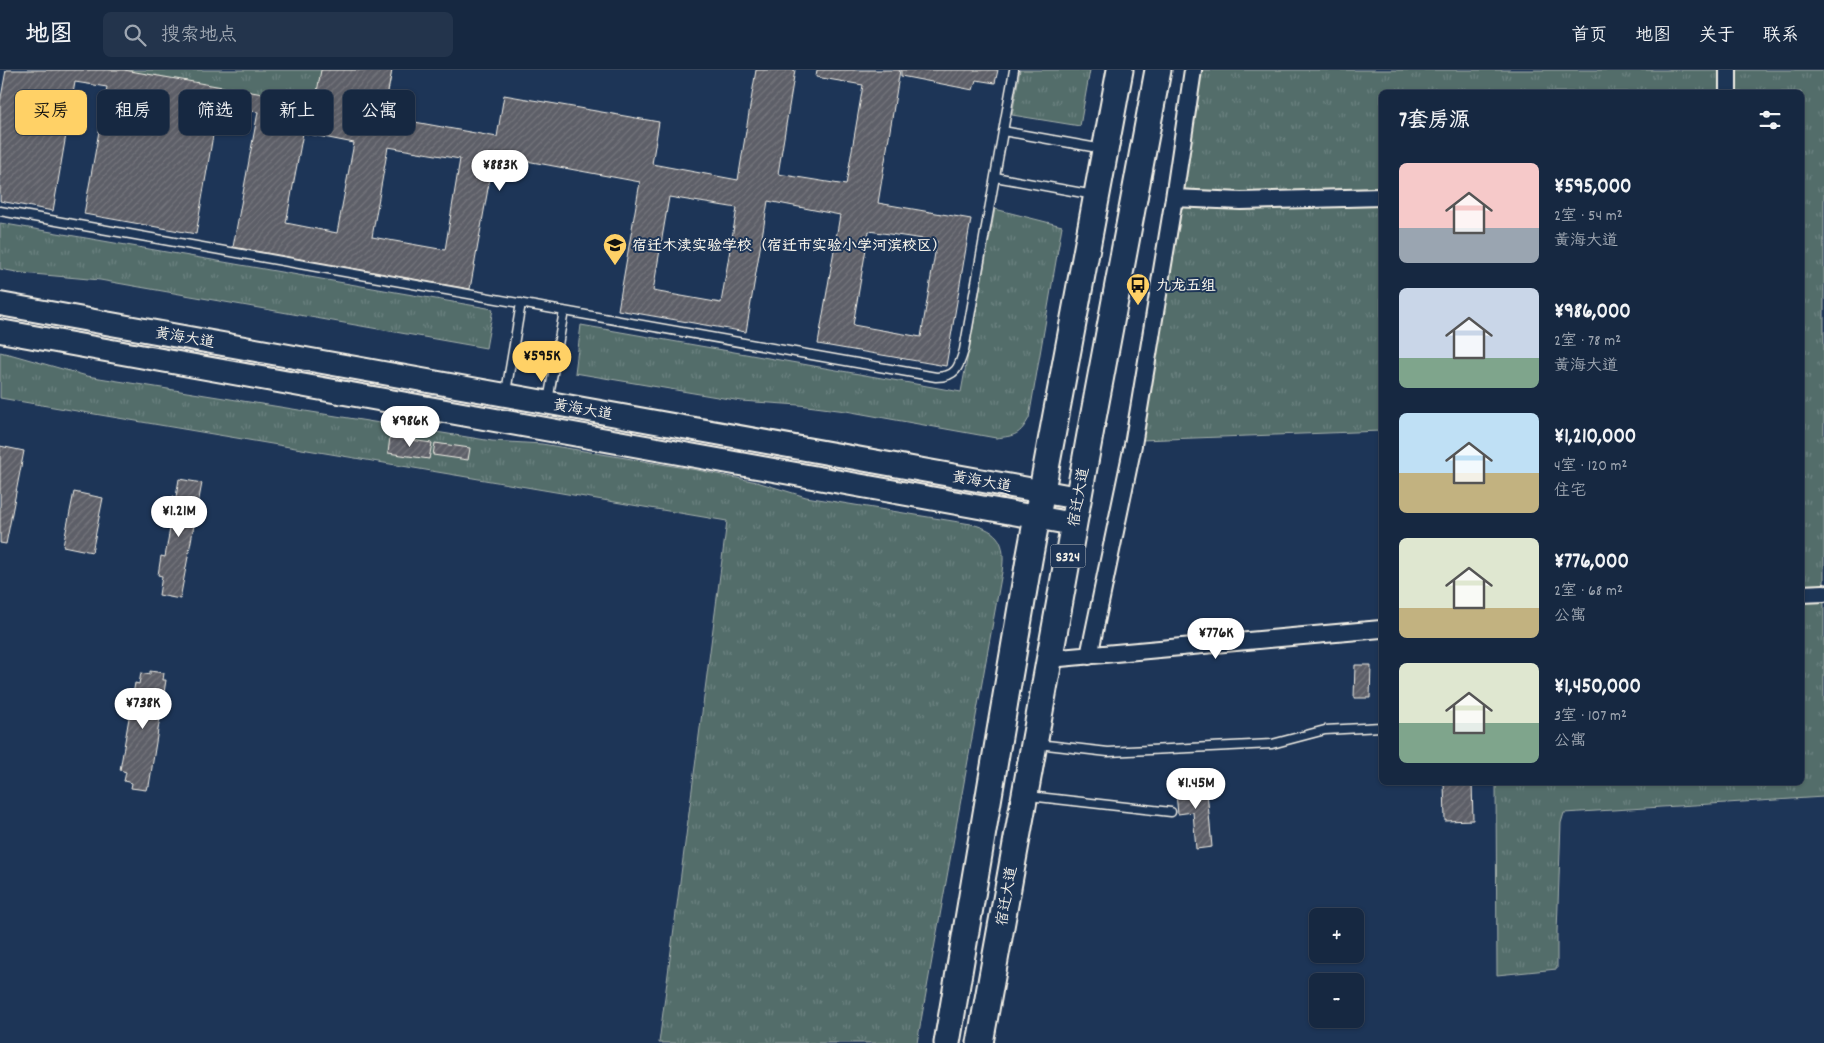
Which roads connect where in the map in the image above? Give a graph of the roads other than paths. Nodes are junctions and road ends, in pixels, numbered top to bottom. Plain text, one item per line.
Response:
1 (1014, 70) edge
2 (1120, 70) edge
3 (1158, 70) edge
4 (1193, 70) edge
5 (1728, 70) edge
6 (1728, 90) edge
7 (1003, 131) junction
8 (1105, 149) junction
9 (995, 176) junction
10 (1097, 195) junction
11 (1379, 197) edge
12 (1174, 198) junction
13 (0, 211) edge
14 (521, 303) junction
15 (0, 304) edge
16 (564, 311) junction
17 (0, 331) edge
18 (505, 395) junction
19 (548, 403) junction
20 (1042, 492) junction
21 (1078, 498) junction
22 (1037, 518) junction
23 (1074, 524) junction
24 (1824, 593) edge
25 (1804, 594) edge
26 (1379, 629) edge
27 (1089, 656) junction
28 (1049, 659) junction
29 (1379, 727) edge
30 (1034, 744) junction
31 (1024, 796) junction
32 (1170, 812) dead end
33 (947, 1043) edge
34 (980, 1043) edge

1 - 7 lane
2 - 8 main road, S324
3 - 21 main road, 宿迁大道 / S324
4 - 12 street
5 - 6 street
7 - 8 lane
7 - 9 lane
8 - 10 main road, S324
9 - 10 lane
9 - 16 lane
10 - 20 main road, S324
11 - 12 street
12 - 27 street
13 - 14 lane
14 - 16 lane
14 - 18 lane
15 - 18 main road, 黄海大道
16 - 19 lane
17 - 22 main road, 黄海大道
18 - 19 main road, 黄海大道
19 - 20 main road, 黄海大道
20 - 21 main road, 黄海大道
20 - 22 main road, S324
21 - 23 main road, 宿迁大道 / S324
22 - 23 main road, 黄海大道
22 - 33 main road, S324
23 - 28 main road, 宿迁大道 / S324
24 - 25 street
26 - 27 street
27 - 28 street
28 - 30 main road, 宿迁大道 / S324
29 - 30 lane
30 - 31 main road, 宿迁大道 / S324
31 - 32 lane
31 - 34 main road, 宿迁大道 / S324

